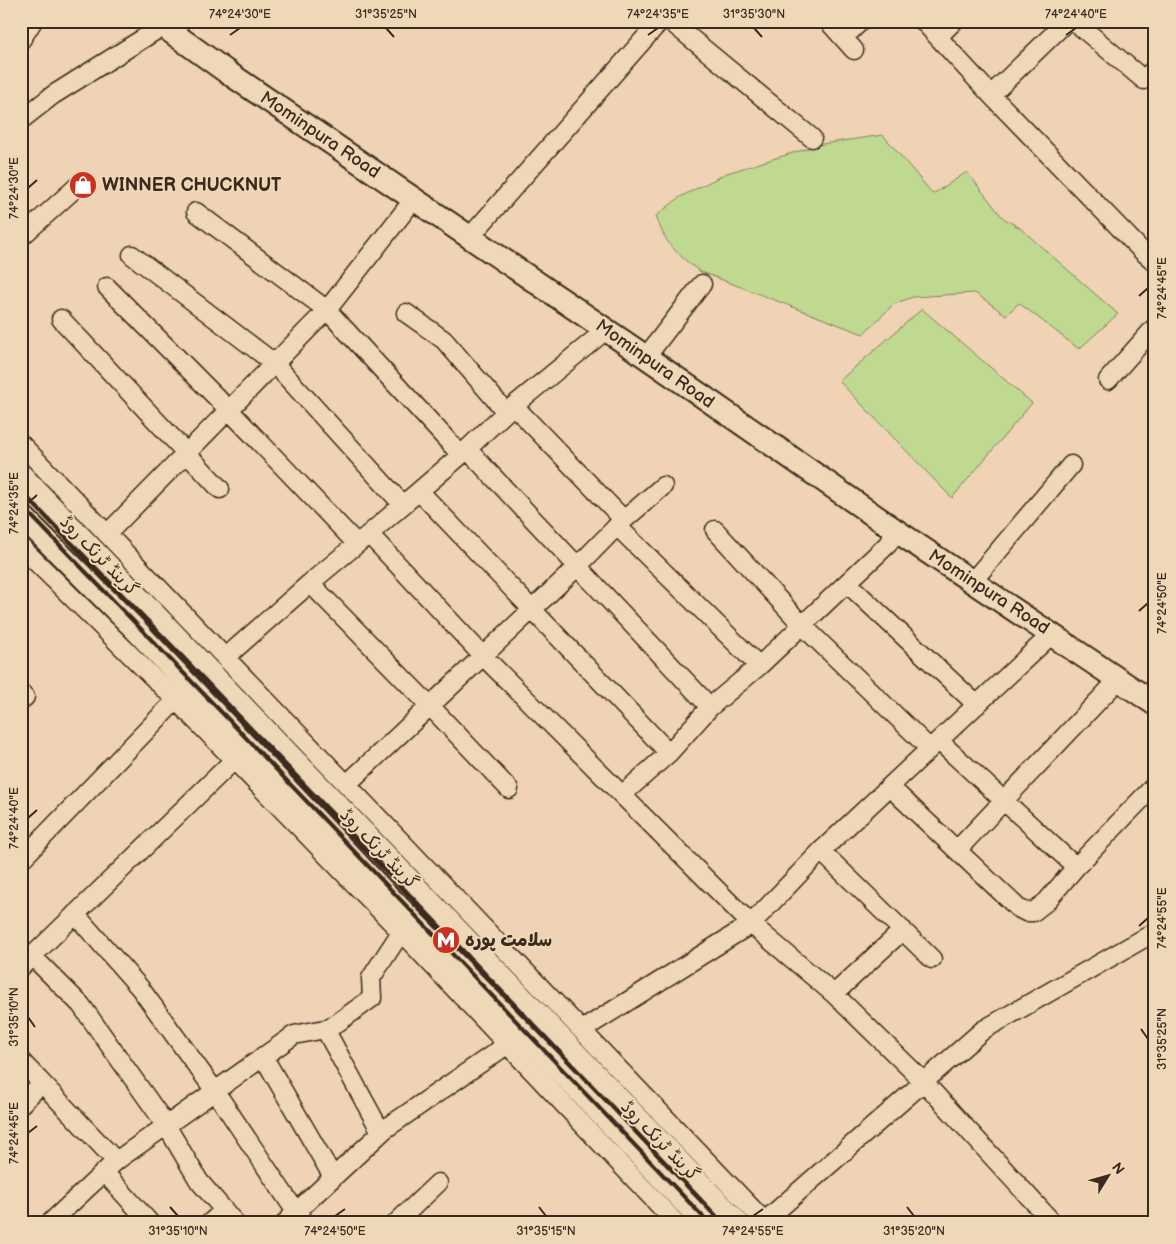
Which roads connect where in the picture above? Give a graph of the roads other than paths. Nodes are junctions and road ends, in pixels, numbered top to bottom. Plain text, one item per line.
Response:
1 (33, 21) edge
2 (660, 21) edge
3 (670, 21) edge
4 (828, 21) edge
5 (861, 21) edge
6 (923, 21) edge
7 (954, 21) edge
8 (1067, 21) edge
9 (1074, 21) edge
10 (162, 23) edge
11 (938, 37) junction
12 (21, 40) edge
13 (1155, 68) edge
14 (991, 94) junction
15 (21, 120) edge
16 (812, 138) dead end
17 (81, 183) dead end
18 (414, 199) junction
19 (196, 212) dead end
20 (21, 237) edge
21 (470, 237) junction
22 (1152, 254) edge
23 (132, 255) dead end
24 (702, 284) dead end
25 (107, 288) dead end
26 (327, 310) junction
27 (406, 313) dead end
28 (61, 319) dead end
29 (1155, 327) edge
30 (606, 330) junction
31 (646, 357) junction
32 (274, 363) junction
33 (1108, 380) dead end
34 (510, 409) junction
35 (229, 410) junction
36 (21, 444) edge
37 (464, 452) junction
38 (186, 454) junction
39 (1071, 465) dead end
40 (21, 475) edge
41 (663, 486) dead end
42 (220, 488) dead end
43 (419, 491) junction
44 (403, 505) junction
45 (21, 515) edge
46 (621, 523) junction
47 (715, 530) dead end
48 (895, 530) junction
49 (107, 534) junction
50 (363, 539) junction
51 (23, 551) edge
52 (578, 566) junction
53 (310, 582) junction
54 (972, 582) junction
55 (847, 583) junction
56 (532, 609) junction
57 (152, 611) junction
58 (802, 625) junction
59 (134, 628) junction
60 (1052, 634) junction
61 (482, 655) junction
62 (226, 657) junction
63 (759, 666) junction
64 (1119, 679) junction
65 (21, 693) edge
66 (1153, 699) edge
67 (21, 700) edge
68 (176, 700) junction
69 (977, 705) junction
70 (430, 706) junction
71 (710, 707) junction
72 (934, 745) junction
73 (669, 753) junction
74 (234, 760) junction
75 (347, 784) junction
76 (1155, 785) edge
77 (890, 787) junction
78 (509, 789) dead end
79 (623, 794) junction
80 (1004, 800) junction
81 (958, 850) junction
82 (822, 851) junction
83 (21, 860) edge
84 (1076, 867) junction
85 (75, 914) junction
86 (751, 924) junction
87 (902, 930) junction
88 (401, 932) junction
89 (1155, 932) edge
90 (932, 959) dead end
91 (27, 962) edge
92 (834, 994) junction
93 (325, 1029) junction
94 (582, 1030) junction
95 (508, 1044) junction
96 (263, 1056) junction
97 (21, 1061) edge
98 (924, 1082) junction
99 (42, 1083) junction
100 (215, 1091) junction
101 (21, 1104) edge
102 (166, 1125) junction
103 (601, 1129) junction
104 (381, 1132) junction
105 (110, 1166) junction
106 (333, 1178) junction
107 (438, 1183) dead end
108 (230, 1216) edge
109 (296, 1219) edge
110 (765, 1222) edge
111 (50, 1223) edge
112 (150, 1223) edge
113 (210, 1223) edge
114 (396, 1223) edge
115 (676, 1223) edge
116 (704, 1223) edge
117 (738, 1223) edge
118 (1054, 1223) edge

1 - 12 street
2 - 21 street
3 - 16 street
4 - 5 street
6 - 11 street
7 - 11 street
8 - 14 street
9 - 13 street
10 - 15 street
10 - 18 main road, Mominpura Road
11 - 14 street
14 - 22 street
17 - 20 street
18 - 21 main road, Mominpura Road
18 - 26 street
19 - 26 street
21 - 30 main road, Mominpura Road
23 - 32 street
24 - 31 street
25 - 35 street
26 - 32 street
26 - 37 street
27 - 34 street
28 - 38 street
29 - 33 street
30 - 31 main road, Mominpura Road
30 - 34 street
31 - 48 main road, Mominpura Road
32 - 35 street
32 - 44 street
34 - 37 street
34 - 46 street
35 - 38 street
35 - 50 street
36 - 49 street
37 - 43 street
37 - 52 street
38 - 42 street
38 - 49 street
39 - 54 street
40 - 57 main road, گرینڈ ٹرنک روڈ
41 - 46 street
43 - 44 street
43 - 56 street
44 - 50 street
45 - 59 main road, گرینڈ ٹرنک روڈ
46 - 52 street
46 - 63 street
47 - 58 street
48 - 54 main road, Mominpura Road
48 - 55 street
49 - 62 street
50 - 53 street
50 - 61 street
51 - 68 street
52 - 56 street
52 - 71 street
53 - 62 street
53 - 70 street
54 - 60 main road, Mominpura Road
55 - 58 street
55 - 69 street
56 - 61 street
56 - 73 street
57 - 59 main road
57 - 117 main road, گرینڈ ٹرنک روڈ
58 - 63 street
58 - 72 street
59 - 103 main road, گرینڈ ٹرنک روڈ
60 - 64 main road, Mominpura Road
60 - 69 street
61 - 70 street
61 - 79 street
62 - 75 street
63 - 71 street
64 - 66 main road, Mominpura Road
64 - 80 street
65 - 67 street
68 - 74 street
68 - 83 street
69 - 72 street
70 - 75 street
70 - 78 street
71 - 73 street
72 - 77 street
72 - 80 street
73 - 79 street
74 - 85 street
74 - 88 street
75 - 94 street
76 - 84 street
77 - 81 street
77 - 82 street
79 - 86 street
80 - 81 street
80 - 84 street
81 - 84 street
82 - 86 street
82 - 87 street
85 - 91 street
85 - 100 street
86 - 92 street
86 - 94 street
87 - 90 street
87 - 92 street
88 - 93 street
88 - 95 street
89 - 98 street
91 - 102 street
92 - 98 street
93 - 96 street
93 - 104 street
94 - 110 street
95 - 103 street
95 - 104 street
96 - 100 street
96 - 106 street
97 - 99 street
98 - 110 street
98 - 118 street
99 - 101 street
99 - 105 street
100 - 102 street
100 - 109 street
102 - 105 street
102 - 108 street
103 - 115 street
103 - 116 main road, گرینڈ ٹرنک روڈ
104 - 106 street
105 - 111 street
105 - 112 street
106 - 109 street
107 - 114 street
108 - 113 street

